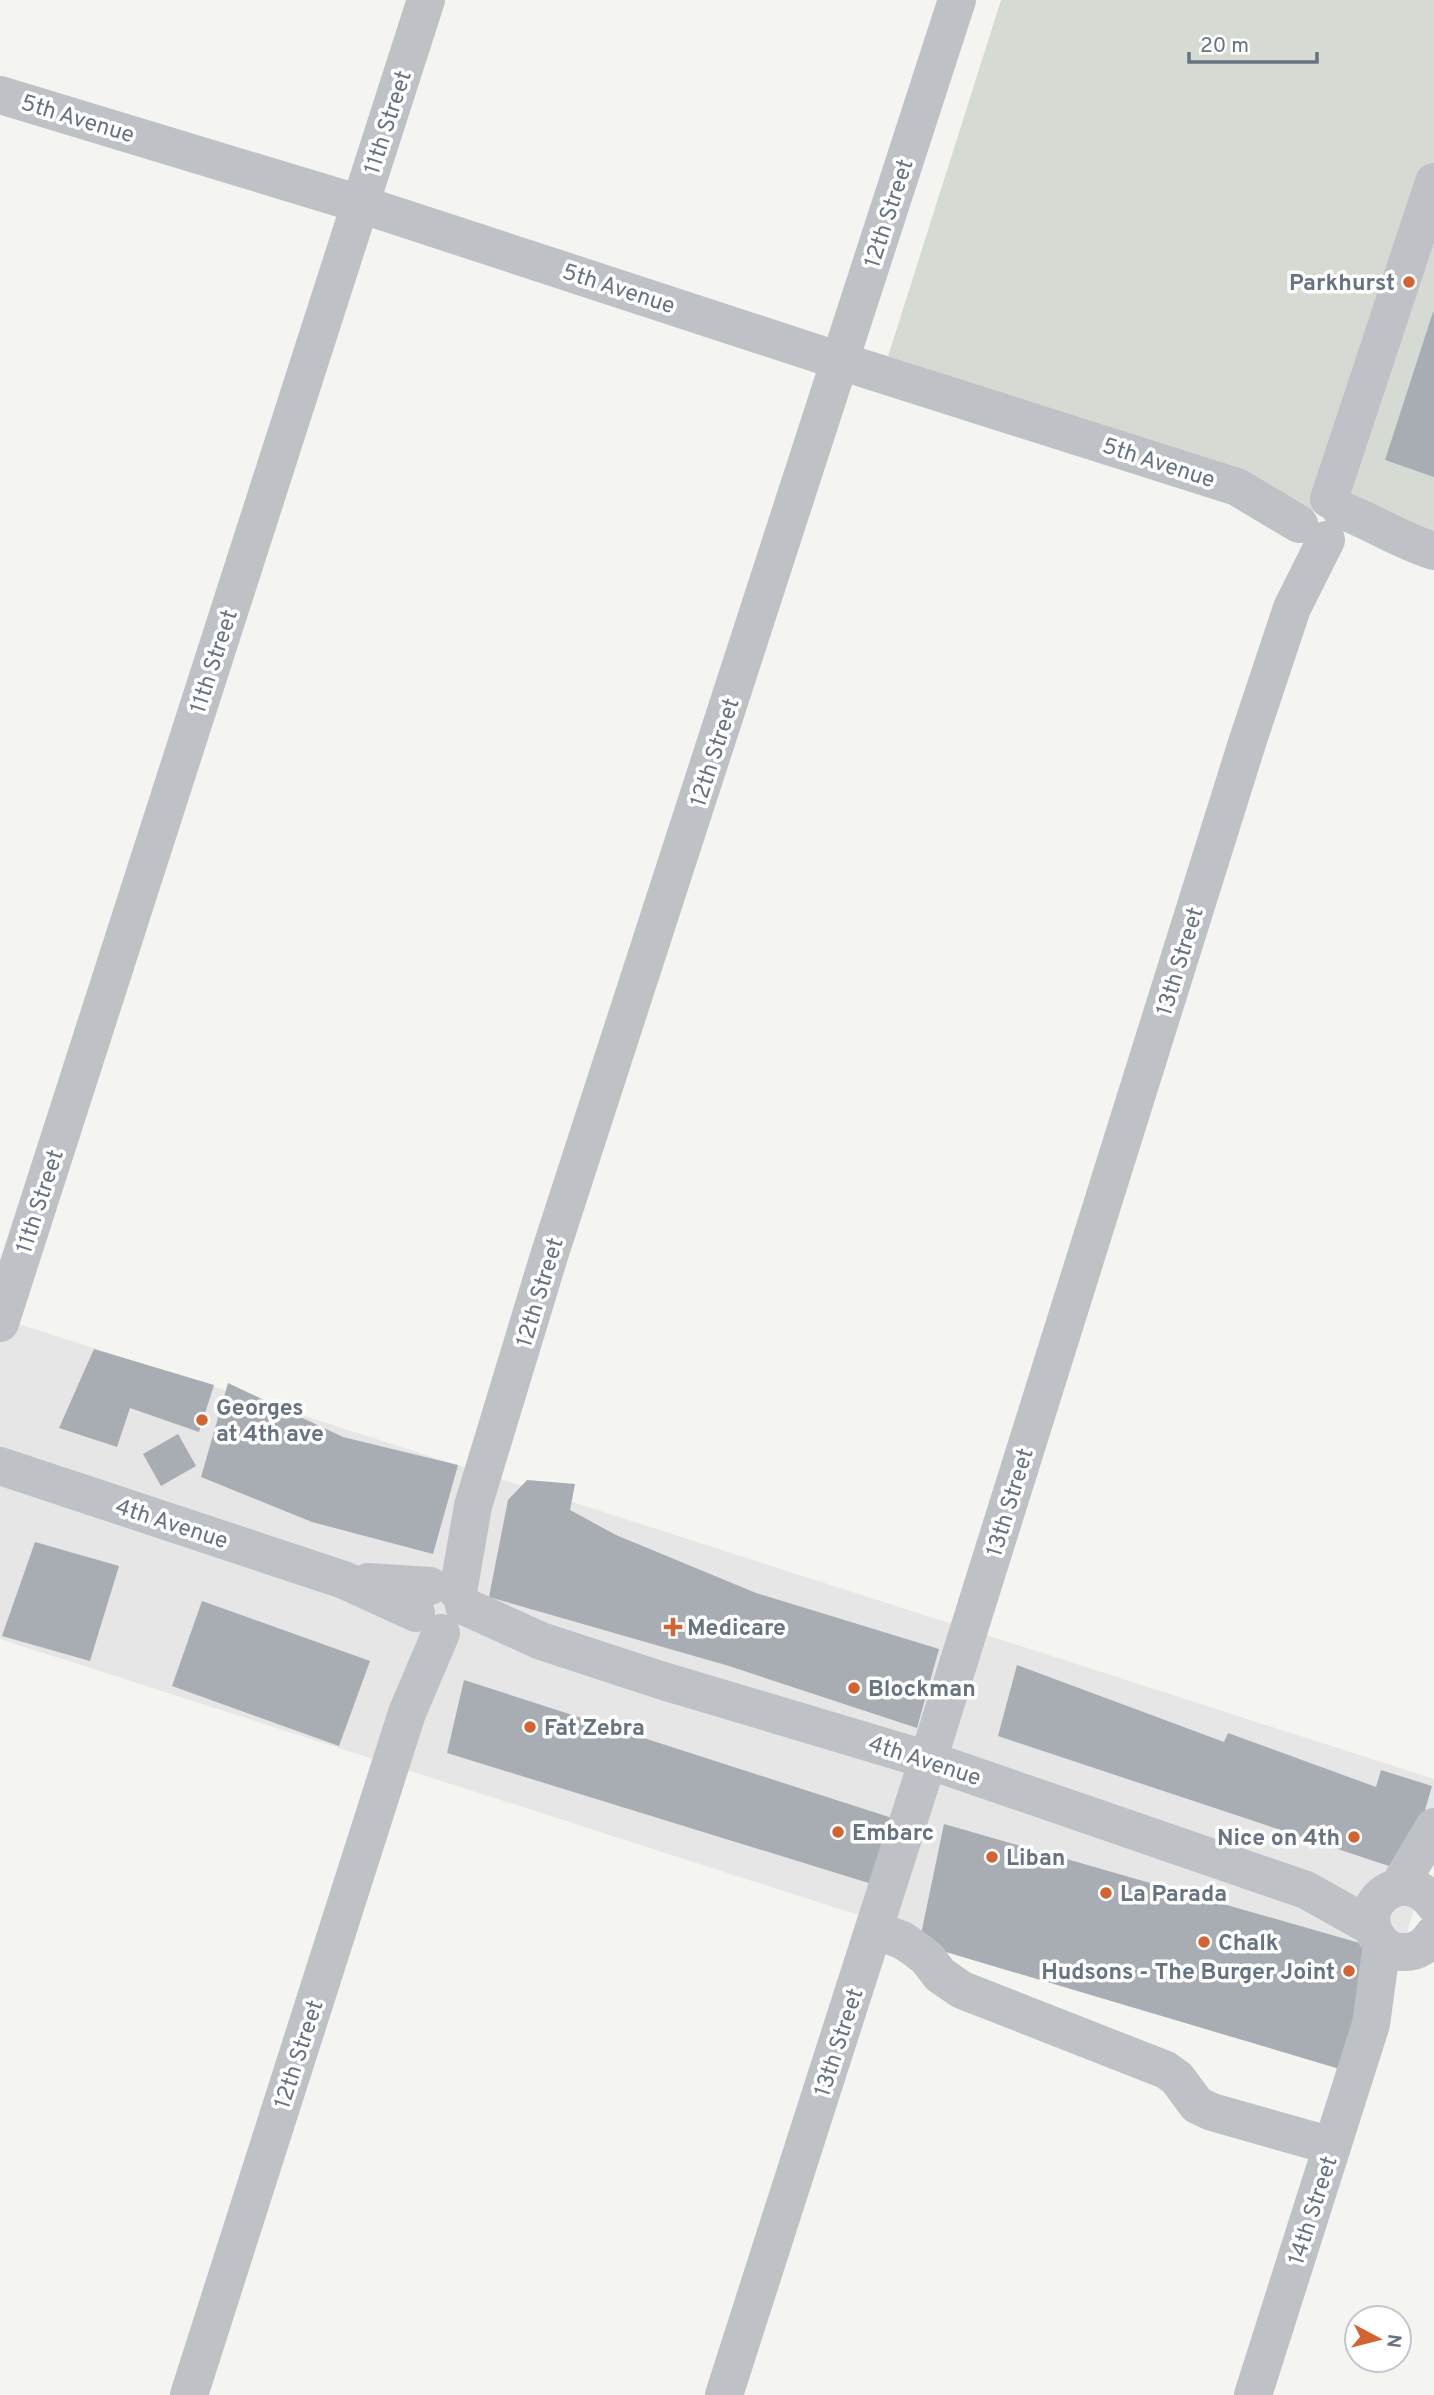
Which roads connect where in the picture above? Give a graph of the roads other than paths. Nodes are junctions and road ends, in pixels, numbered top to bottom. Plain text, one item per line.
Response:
1 (426, 0) edge
2 (957, 0) edge
3 (0, 94) edge
4 (1434, 182) edge
5 (360, 204) junction
6 (840, 361) junction
7 (1322, 520) junction
8 (1422, 547) edge
9 (0, 1323) edge
10 (0, 1466) edge
11 (439, 1608) junction
12 (929, 1760) junction
13 (1434, 1826) edge
14 (1434, 1848) edge
15 (1411, 1923) edge
16 (874, 1930) junction
17 (1332, 2146) junction
18 (189, 2395) edge
19 (724, 2395) edge
20 (1253, 2395) edge

1 - 5 street, 11th Street
2 - 6 street, 12th Street
3 - 5 street, 5th Avenue
4 - 7 street, 13th Street
5 - 6 street, 5th Avenue
5 - 9 street, 11th Street
6 - 7 street, 5th Avenue
6 - 11 street, 12th Street
7 - 8 street, 5th Avenue
7 - 12 street, 13th Street
10 - 11 street, 4th Avenue
11 - 12 street, 4th Avenue
11 - 18 street, 12th Street
12 - 15 street, 4th Avenue
12 - 16 street, 13th Street
13 - 15 street, 14th Street
14 - 15 street, 14th Street
15 - 17 street, 14th Street
16 - 17 street
16 - 19 street, 13th Street
17 - 20 street, 14th Street

